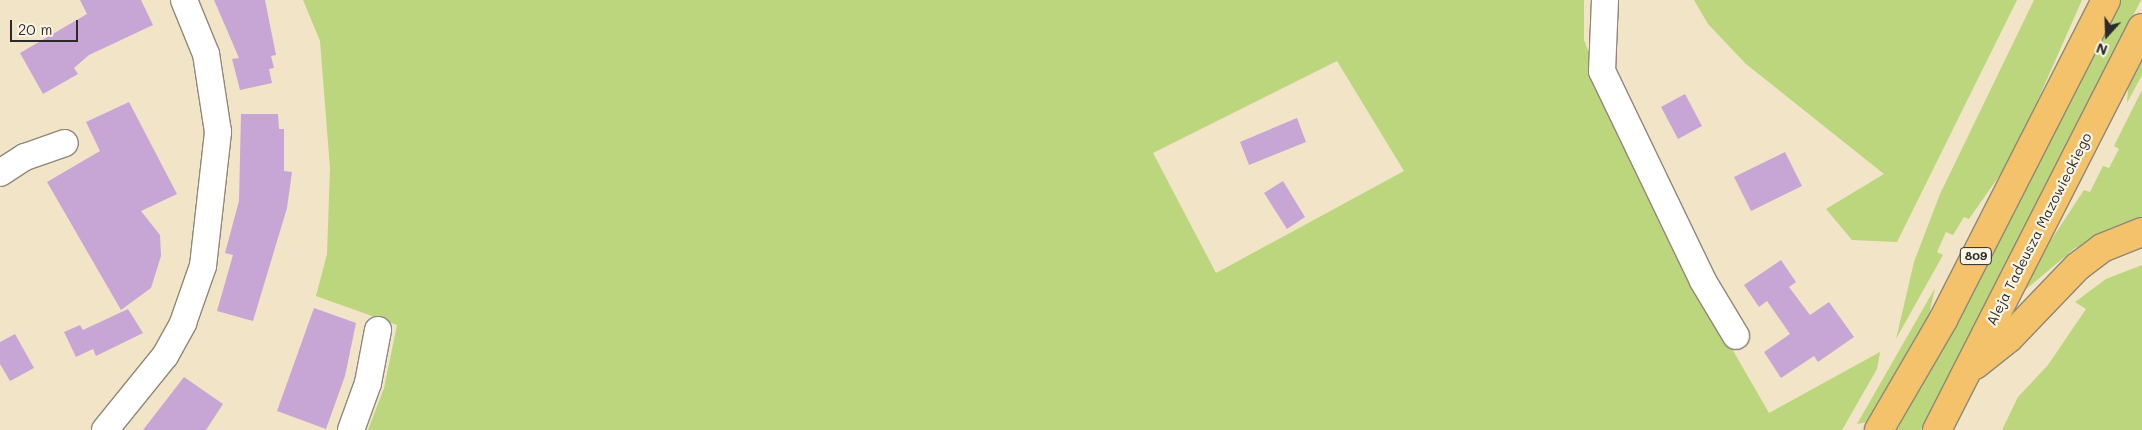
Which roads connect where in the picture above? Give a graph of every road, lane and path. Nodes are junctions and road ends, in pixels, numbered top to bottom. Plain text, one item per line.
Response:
1 (184, 0) edge
2 (1605, 0) edge
3 (2106, 0) edge
4 (2142, 28) edge
5 (65, 143) dead end
6 (0, 173) edge
7 (2142, 232) edge
8 (378, 330) dead end
9 (1736, 336) dead end
10 (1968, 370) junction
11 (105, 430) edge
12 (351, 430) edge
13 (1880, 430) edge
14 (1937, 430) edge

1 - 11 street
2 - 9 street
3 - 13 main road, 809
4 - 10 main road, Aleja Tadeusza Mazowieckiego
5 - 6 street
7 - 10 main road
8 - 12 street
10 - 14 main road, Aleja Tadeusza Mazowieckiego

